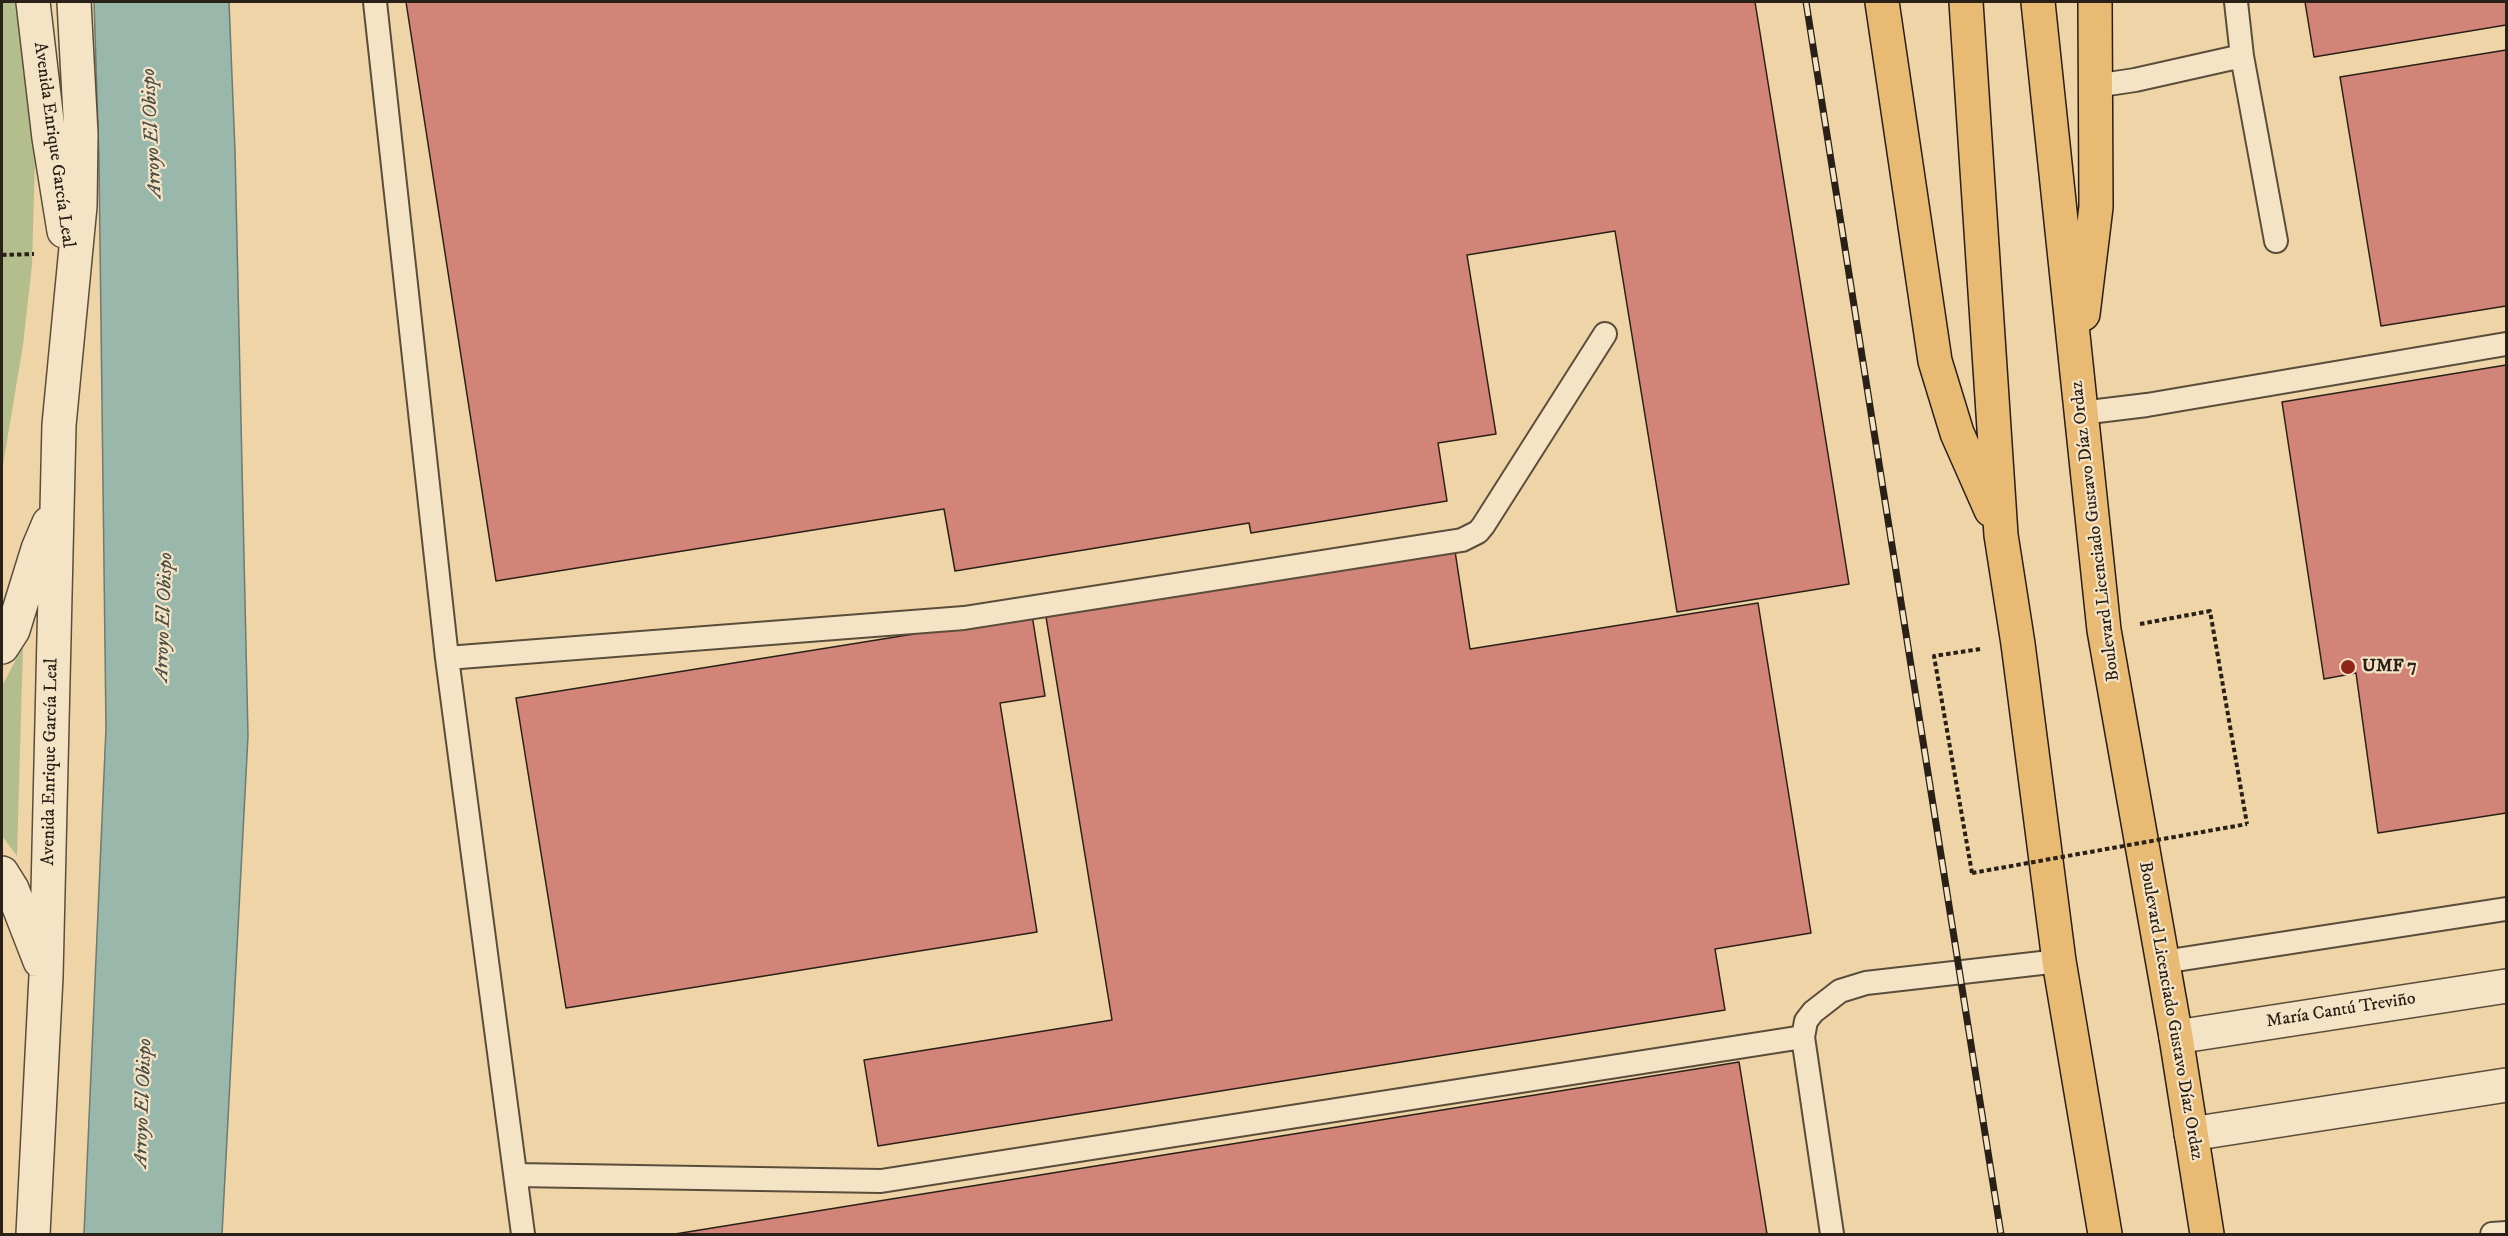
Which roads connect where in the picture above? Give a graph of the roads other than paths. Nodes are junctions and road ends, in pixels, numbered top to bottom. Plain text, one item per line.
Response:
1 (33, 2) edge
2 (74, 2) edge
3 (375, 2) edge
4 (1882, 2) edge
5 (1966, 2) edge
6 (2038, 2) edge
7 (2095, 2) edge
8 (2236, 2) edge
9 (2242, 56) junction
10 (2095, 86) junction
11 (2276, 241) dead end
12 (72, 289) junction
13 (1605, 334) dead end
14 (2506, 344) edge
15 (2077, 366) junction
16 (2081, 413) junction
17 (58, 503) junction
18 (2001, 535) junction
19 (2, 647) edge
20 (447, 658) junction
21 (2, 873) edge
22 (2506, 909) edge
23 (2059, 961) junction
24 (2163, 962) junction
25 (46, 976) junction
26 (2506, 986) edge
27 (1803, 1037) junction
28 (2176, 1037) junction
29 (2506, 1085) edge
30 (2191, 1134) junction
31 (516, 1175) junction
32 (2506, 1233) edge
33 (33, 1234) edge
34 (524, 1234) edge
35 (1832, 1234) edge
36 (2105, 1234) edge
37 (2207, 1234) edge
38 (2492, 1234) edge

1 - 12 street, Avenida Enrique García Leal
2 - 12 street, Avenida Enrique García Leal
3 - 20 lane
4 - 18 main road
5 - 18 main road
6 - 15 main road, Boulevard Licenciado Gustavo Díaz Ordaz
7 - 10 main road
8 - 9 lane
9 - 10 lane
9 - 11 lane
10 - 15 main road
12 - 17 street, Avenida Enrique García Leal
13 - 20 lane
14 - 16 lane
15 - 16 main road, Boulevard Licenciado Gustavo Díaz Ordaz
16 - 24 main road, Boulevard Licenciado Gustavo Díaz Ordaz
17 - 19 street
17 - 25 street, Avenida Enrique García Leal
18 - 23 main road
20 - 31 lane
21 - 25 street
22 - 24 lane
23 - 27 lane
23 - 36 main road
24 - 28 main road, Boulevard Licenciado Gustavo Díaz Ordaz
25 - 33 street, Avenida Enrique García Leal
26 - 28 street, María Cantú Treviño
27 - 31 lane
27 - 35 lane
28 - 30 main road, Boulevard Licenciado Gustavo Díaz Ordaz
29 - 30 street
30 - 37 main road, Boulevard Licenciado Gustavo Díaz Ordaz
31 - 34 lane
32 - 38 lane

